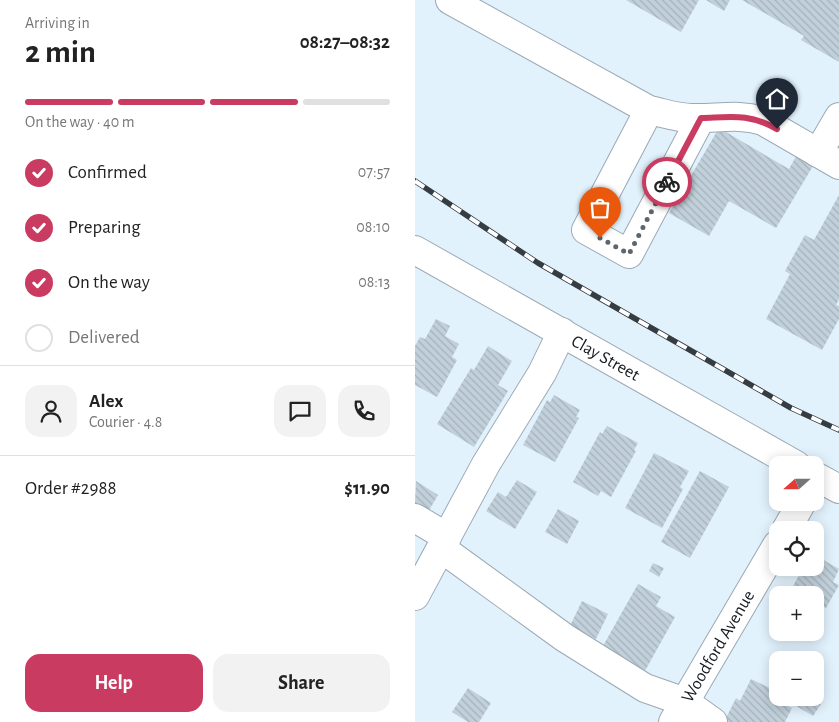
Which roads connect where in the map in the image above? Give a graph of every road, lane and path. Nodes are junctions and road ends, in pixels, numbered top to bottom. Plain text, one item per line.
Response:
1 (450, 0) edge
2 (649, 110) junction
3 (839, 117) edge
4 (701, 118) junction
5 (829, 159) edge
6 (415, 250) edge
7 (562, 332) junction
8 (779, 456) edge
9 (415, 518) edge
10 (444, 543) junction
11 (769, 558) edge
12 (415, 596) edge
13 (679, 712) edge
14 (713, 722) edge

1 - 2 street
2 - 4 street
2 - 4 street
3 - 5 street
4 - 5 street
6 - 7 street, Clay Street
7 - 8 street, Clay Street
7 - 10 street
9 - 10 street
10 - 12 street
10 - 13 street
11 - 13 street, Woodford Avenue
13 - 14 street

